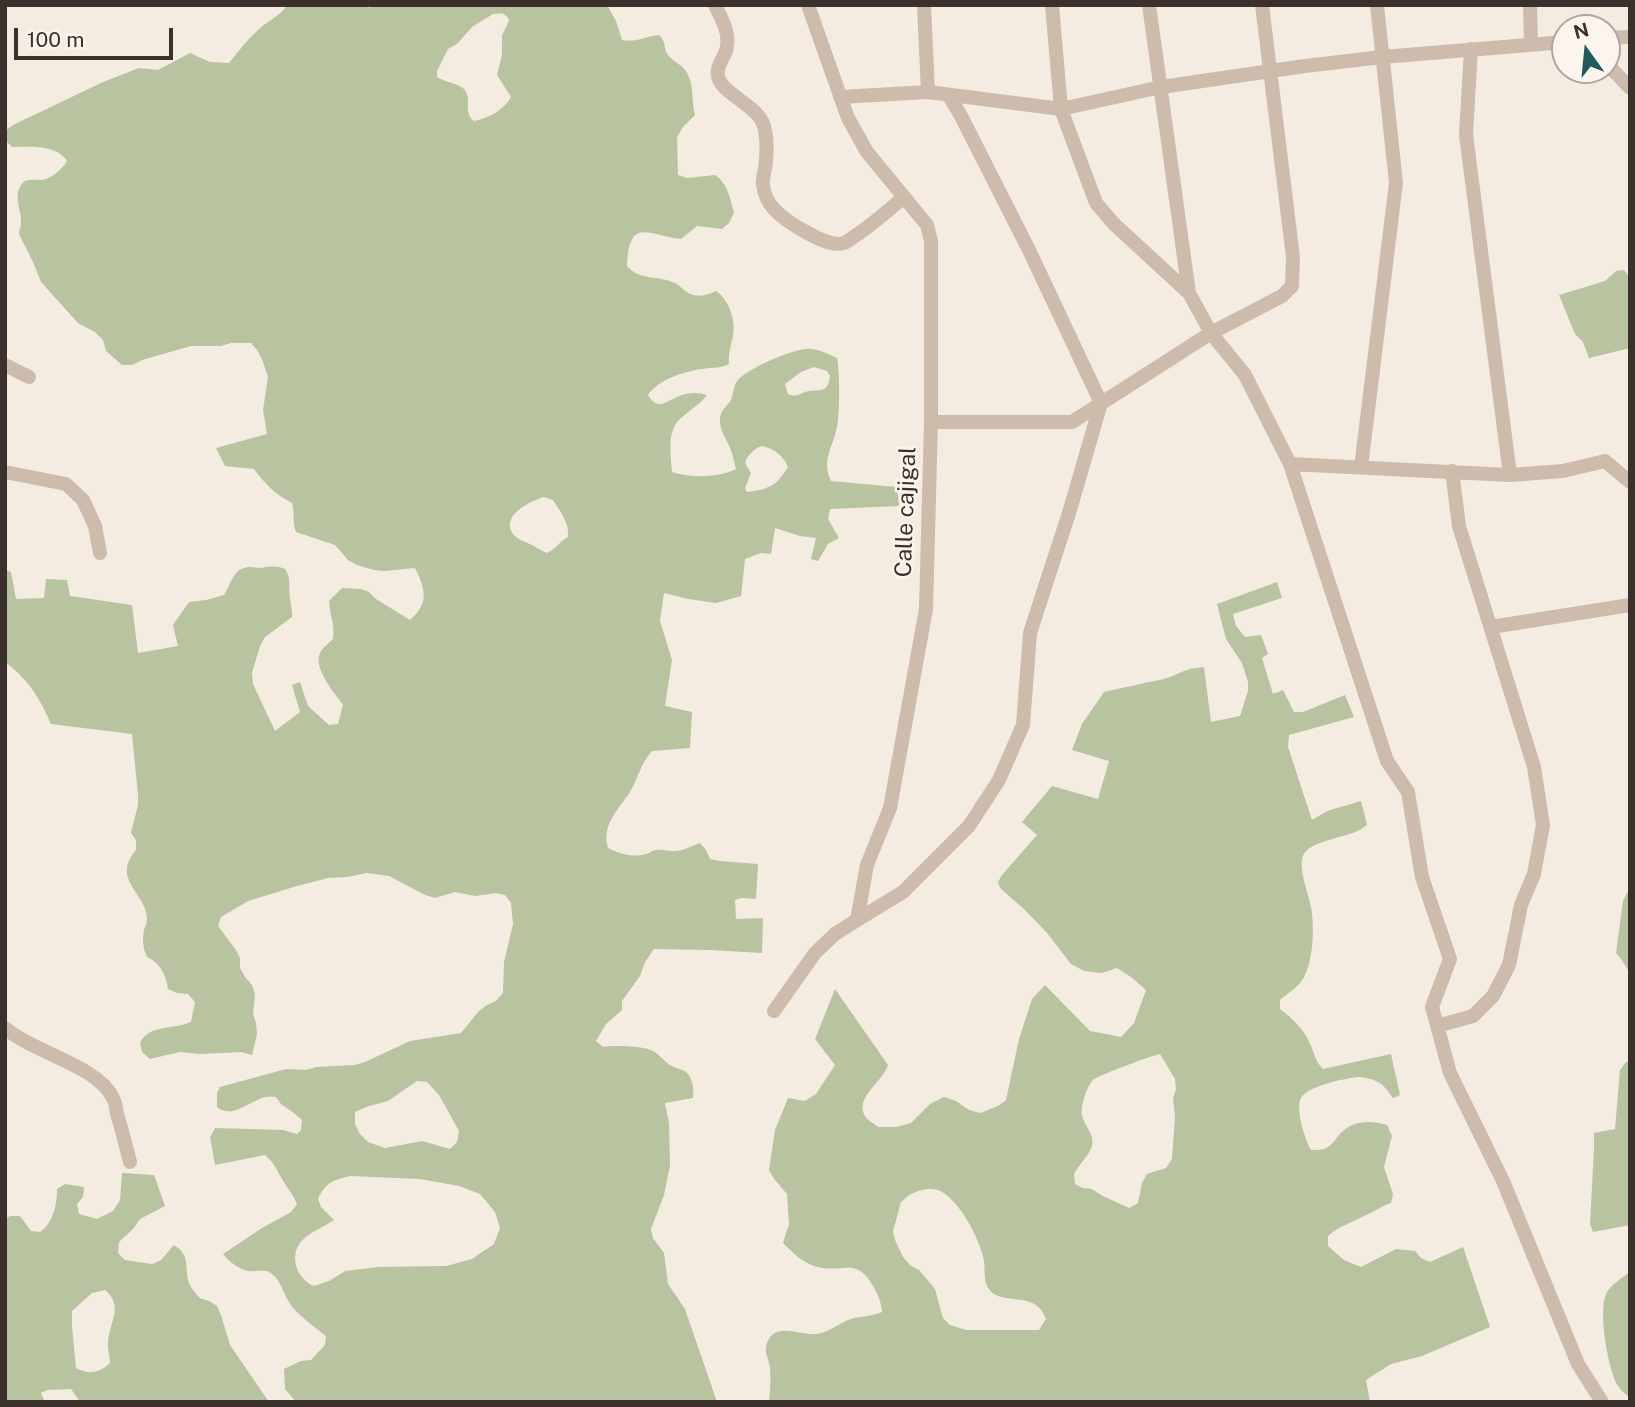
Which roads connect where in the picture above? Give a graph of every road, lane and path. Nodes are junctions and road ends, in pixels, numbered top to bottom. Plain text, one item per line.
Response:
1 (715, 5) edge
2 (808, 5) edge
3 (924, 5) edge
4 (1052, 5) edge
5 (1149, 5) edge
6 (1262, 5) edge
7 (1377, 5) edge
8 (1530, 5) edge
9 (1551, 43) edge
10 (1531, 44) junction
11 (1471, 49) junction
12 (1382, 57) junction
13 (1270, 71) junction
14 (1161, 88) junction
15 (928, 92) junction
16 (948, 96) junction
17 (840, 97) junction
18 (1060, 109) junction
19 (904, 197) junction
20 (1189, 293) junction
21 (1211, 333) junction
22 (5, 365) edge
23 (29, 377) dead end
24 (1101, 403) junction
25 (931, 422) junction
26 (1290, 464) junction
27 (1361, 467) junction
28 (1452, 471) junction
29 (5, 472) edge
30 (1510, 475) junction
31 (1630, 482) edge
32 (100, 553) dead end
33 (1630, 605) edge
34 (1491, 627) junction
35 (857, 920) junction
36 (774, 1011) dead end
37 (1437, 1026) junction
38 (5, 1028) edge
39 (130, 1162) dead end
40 (1602, 1402) edge

1 - 19 street
2 - 17 street, Calle cajigal
3 - 15 street
4 - 18 street
5 - 14 street
6 - 13 street
7 - 12 street
8 - 10 street
9 - 10 street
10 - 11 street
11 - 12 street
11 - 30 street
12 - 13 street
12 - 27 street
13 - 14 street
13 - 21 street
14 - 18 street
14 - 20 street
15 - 16 street
15 - 17 street
16 - 18 street
16 - 24 street
17 - 19 street, Calle cajigal
18 - 20 street
19 - 25 street, Calle cajigal
20 - 21 street
21 - 24 street
21 - 26 street
22 - 23 street
24 - 25 street
24 - 35 street
25 - 35 street, Calle cajigal
26 - 27 street
26 - 37 street
27 - 28 street
28 - 30 street
28 - 34 street
29 - 32 street
30 - 31 street
33 - 34 street
34 - 37 street
35 - 36 street
37 - 40 street
38 - 39 street

